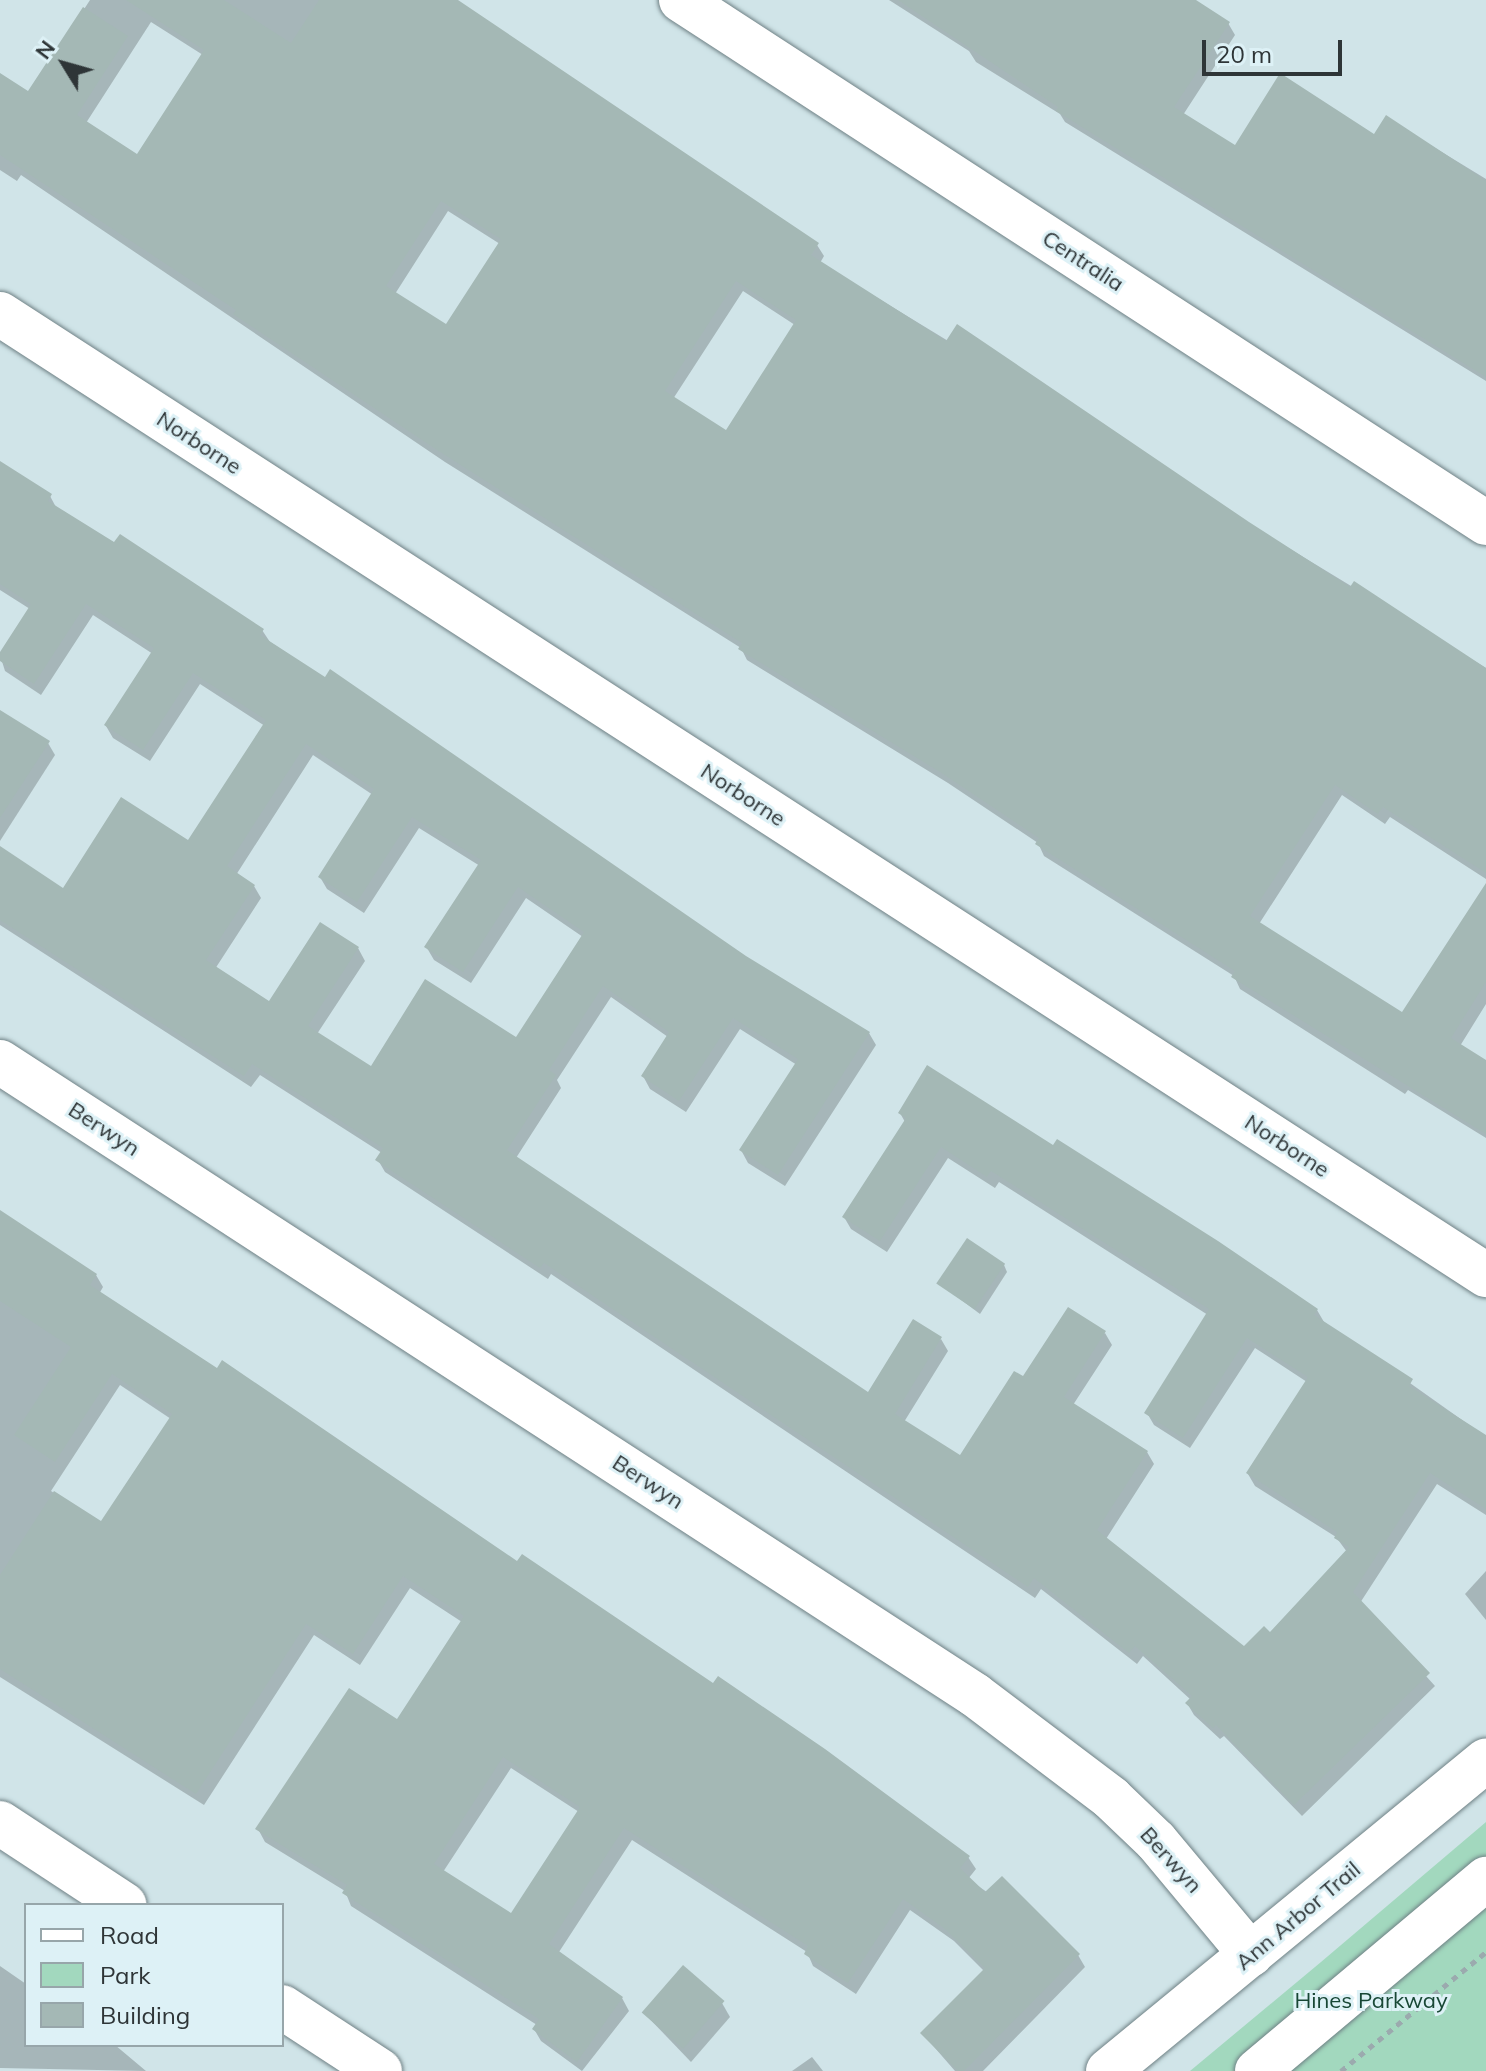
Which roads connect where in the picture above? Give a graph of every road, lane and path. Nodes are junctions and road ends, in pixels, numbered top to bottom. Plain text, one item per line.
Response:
1 (681, 0) edge
2 (0, 314) edge
3 (1486, 523) edge
4 (0, 1062) edge
5 (1486, 1275) edge
6 (1486, 1760) edge
7 (0, 1823) edge
8 (1486, 1879) edge
9 (122, 1903) edge
10 (1486, 1952) edge
11 (1251, 1955) junction
12 (284, 2008) edge
13 (380, 2071) edge
14 (1108, 2071) edge
15 (1257, 2071) edge
16 (1341, 2071) edge

1 - 3 street, Centralia
2 - 5 street, Norborne
4 - 11 street, Berwyn
6 - 11 street, Ann Arbor Trail
7 - 9 street
8 - 15 street
10 - 16 path
11 - 14 street, Ann Arbor Trail
12 - 13 street

